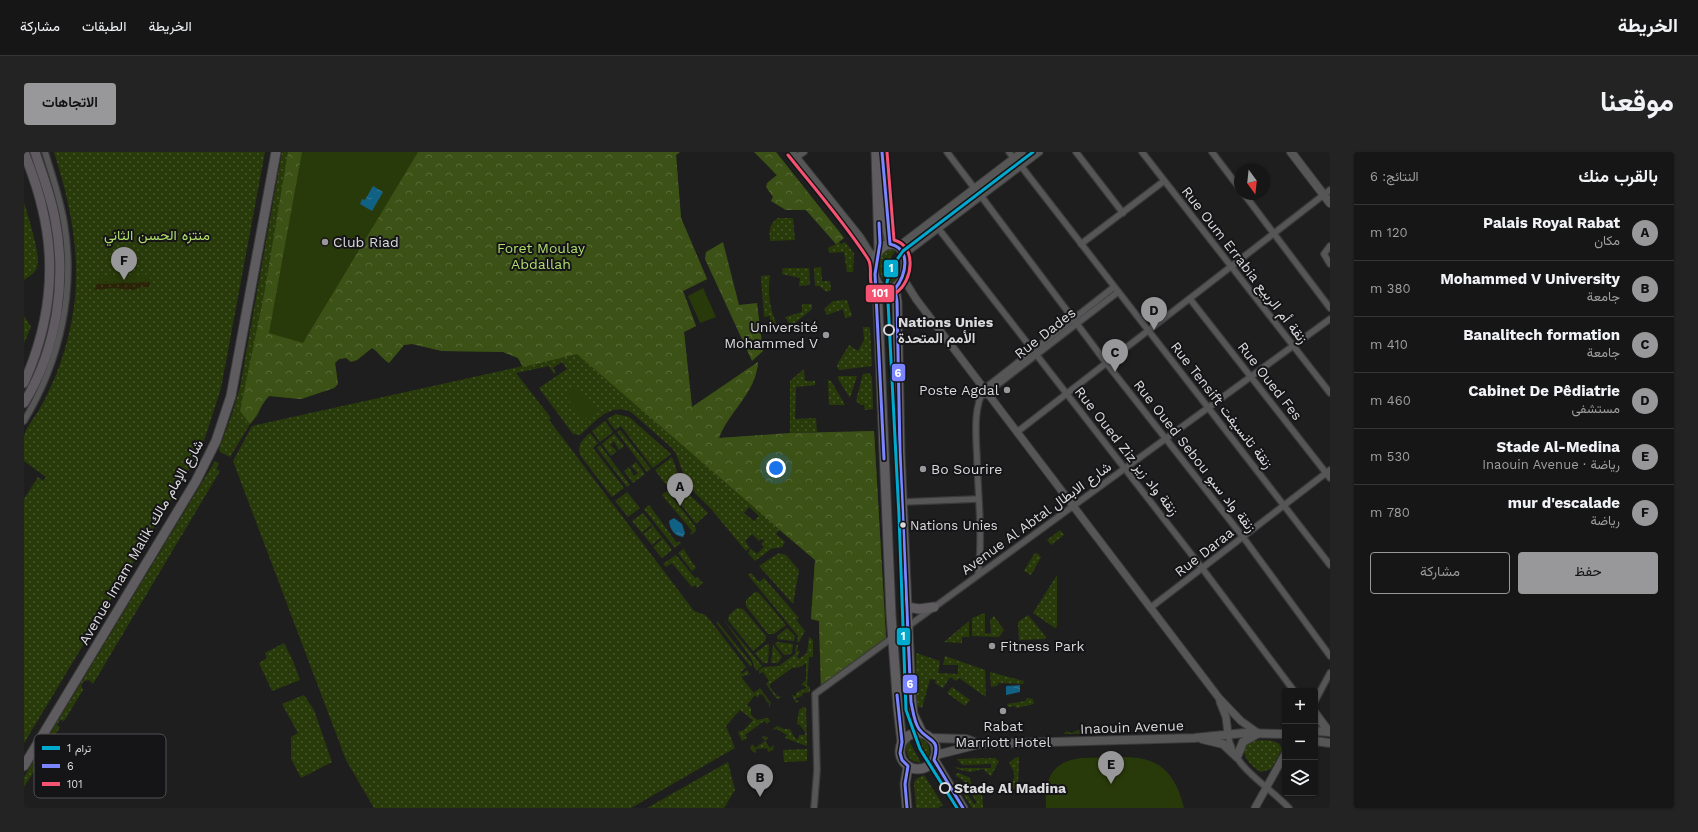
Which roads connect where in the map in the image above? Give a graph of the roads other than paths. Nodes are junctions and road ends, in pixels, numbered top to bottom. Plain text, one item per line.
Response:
1 (24, 152) edge
2 (35, 152) edge
3 (45, 152) edge
4 (270, 152) edge
5 (276, 152) edge
6 (804, 152) edge
7 (876, 152) edge
8 (882, 152) edge
9 (947, 152) edge
10 (1008, 152) edge
11 (1022, 152) edge
12 (1039, 152) edge
13 (1076, 152) edge
14 (1142, 152) edge
15 (1212, 152) edge
16 (1291, 152) edge
17 (795, 155) edge
18 (1014, 159) junction
19 (1021, 166) junction
20 (1234, 181) edge
21 (1164, 182) junction
22 (975, 189) junction
23 (1327, 193) edge
24 (981, 196) junction
25 (1248, 200) edge
26 (1330, 203) edge
27 (1123, 213) junction
28 (938, 228) junction
29 (1274, 234) junction
30 (1081, 244) junction
31 (894, 245) junction
32 (1330, 246) edge
33 (904, 254) junction
34 (877, 255) junction
35 (1330, 264) edge
36 (1231, 268) junction
37 (877, 284) junction
38 (899, 284) junction
39 (1116, 289) junction
40 (1190, 299) junction
41 (1330, 308) edge
42 (1330, 319) edge
43 (1075, 320) junction
44 (1148, 331) junction
45 (1293, 346) junction
46 (1034, 352) junction
47 (1107, 364) junction
48 (1252, 376) junction
49 (24, 383) edge
50 (985, 391) junction
51 (1330, 393) edge
52 (1068, 394) junction
53 (24, 403) edge
54 (1209, 407) junction
55 (24, 421) edge
56 (1017, 432) junction
57 (1167, 438) junction
58 (1125, 468) junction
59 (1328, 471) edge
60 (1330, 478) edge
61 (978, 499) junction
62 (903, 502) junction
63 (1284, 505) junction
64 (1073, 506) junction
65 (1243, 537) junction
66 (1330, 565) edge
67 (1202, 568) junction
68 (978, 575) junction
69 (907, 607) junction
70 (934, 607) junction
71 (1150, 608) junction
72 (908, 626) junction
73 (893, 637) junction
74 (1330, 656) edge
75 (1330, 673) edge
76 (1292, 688) edge
77 (1318, 695) edge
78 (1219, 698) junction
79 (1318, 717) edge
80 (1318, 731) edge
81 (1330, 732) edge
82 (922, 733) junction
83 (1258, 733) junction
84 (37, 734) edge
85 (43, 734) edge
86 (1228, 734) junction
87 (1282, 734) edge
88 (34, 738) edge
89 (931, 738) junction
90 (1194, 738) junction
91 (1318, 741) edge
92 (902, 742) junction
93 (1330, 743) edge
94 (980, 744) junction
95 (34, 749) edge
96 (24, 755) edge
97 (935, 757) junction
98 (1237, 757) junction
99 (1282, 759) edge
100 (24, 766) edge
101 (908, 766) junction
102 (1266, 788) junction
103 (814, 808) edge
104 (907, 808) edge
105 (963, 808) edge
106 (1255, 808) edge
107 (1289, 808) edge

1 - 49 highway
2 - 53 highway
3 - 55 street
4 - 84 main road, Avenue Imam Malik شارع الإمام مالك
5 - 85 main road, Avenue Imam Malik شارع الإمام مالك
6 - 17 street
7 - 34 main road
8 - 31 main road
9 - 22 street
10 - 18 street
11 - 18 street
12 - 19 street
13 - 27 street
14 - 21 street, Rue Oum Errabia زنقة أم الربيع
15 - 20 street
16 - 23 main road
17 - 34 street
18 - 22 street
19 - 24 street
19 - 30 street, Rue Tensift زنقة تانسيفت
21 - 27 street
21 - 36 street, Rue Oum Errabia زنقة أم الربيع
22 - 31 street
23 - 26 main road
23 - 29 street
24 - 28 street
24 - 43 street, Rue Oued Sebou زنقة واد سبو
25 - 29 street
27 - 30 street
28 - 33 street
28 - 46 street, Rue Oued Ziz زنقة واد زيز
29 - 36 street
29 - 41 street
30 - 39 street, Rue Tensift زنقة تانسيفت
31 - 33 main road
31 - 34 main road
32 - 35 street
33 - 38 main road
34 - 37 main road
36 - 40 street
36 - 45 street, Rue Oum Errabia زنقة أم الربيع
37 - 38 main road
37 - 73 main road
38 - 50 street
38 - 62 main road
39 - 43 street, Rue Dades
39 - 44 street, Rue Tensift زنقة تانسيفت
40 - 44 street
40 - 48 street, Rue Oued Fes
42 - 45 street, Avenue Al Abtal شارع الابطال
43 - 46 street, Rue Dades
43 - 47 street, Rue Oued Sebou زنقة واد سبو
44 - 47 street
44 - 54 street, Rue Tensift زنقة تانسيفت
45 - 48 street, Avenue Al Abtal شارع الابطال
45 - 51 street, Rue Oum Errabia زنقة أم الربيع
46 - 50 street, Rue Dades
46 - 52 street, Rue Oued Ziz زنقة واد زيز
47 - 52 street
47 - 57 street, Rue Oued Sebou زنقة واد سبو
48 - 54 street, Avenue Al Abtal شارع الابطال
48 - 59 street, Rue Oued Fes
50 - 56 street
50 - 61 street
52 - 56 street
52 - 58 street, Rue Oued Ziz زنقة واد زيز
54 - 57 street, Avenue Al Abtal شارع الابطال
54 - 63 street, Rue Tensift زنقة تانسيفت
56 - 64 street
57 - 58 street, Avenue Al Abtal شارع الابطال
57 - 65 street, Rue Oued Sebou زنقة واد سبو
58 - 64 street, Avenue Al Abtal شارع الابطال
58 - 67 street, Rue Oued Ziz زنقة واد زيز
59 - 60 street, Rue Oued Fes
59 - 63 street, Rue Daraa
61 - 62 street
61 - 68 street
62 - 69 main road
63 - 65 street, Rue Daraa
63 - 66 street, Rue Tensift زنقة تانسيفت
64 - 68 street, Avenue Al Abtal شارع الابطال
64 - 71 street
65 - 67 street, Rue Daraa
65 - 74 street, Rue Oued Sebou زنقة واد سبو
67 - 71 street, Rue Daraa
67 - 76 street, Rue Oued Ziz زنقة واد زيز
68 - 70 street, Avenue Al Abtal شارع الابطال
69 - 70 main road
69 - 72 main road
70 - 72 street, Avenue Al Abtal شارع الابطال
71 - 78 street
72 - 73 street, Avenue Al Abtal شارع الابطال
72 - 82 main road
73 - 92 main road
73 - 103 street, Avenue Al Abtal شارع الابطال
75 - 77 street
78 - 83 street
78 - 86 street
79 - 81 main road
80 - 81 main road
82 - 89 main road
82 - 92 main road
83 - 86 main road, Inaouin Avenue
83 - 87 main road, Inaouin Avenue
83 - 98 main road
86 - 90 main road, Inaouin Avenue
86 - 98 street
88 - 96 main road, Avenue Imam Malik شارع الإمام مالك
89 - 94 main road, Inaouin Avenue
89 - 97 main road
90 - 94 main road, Inaouin Avenue
90 - 98 main road
91 - 93 main road
92 - 101 main road
94 - 97 main road, Inaouin Avenue
95 - 100 main road, Avenue Imam Malik شارع الإمام مالك
97 - 101 main road
97 - 105 main road
98 - 102 street
99 - 102 street
101 - 104 main road
102 - 106 street
102 - 107 street

